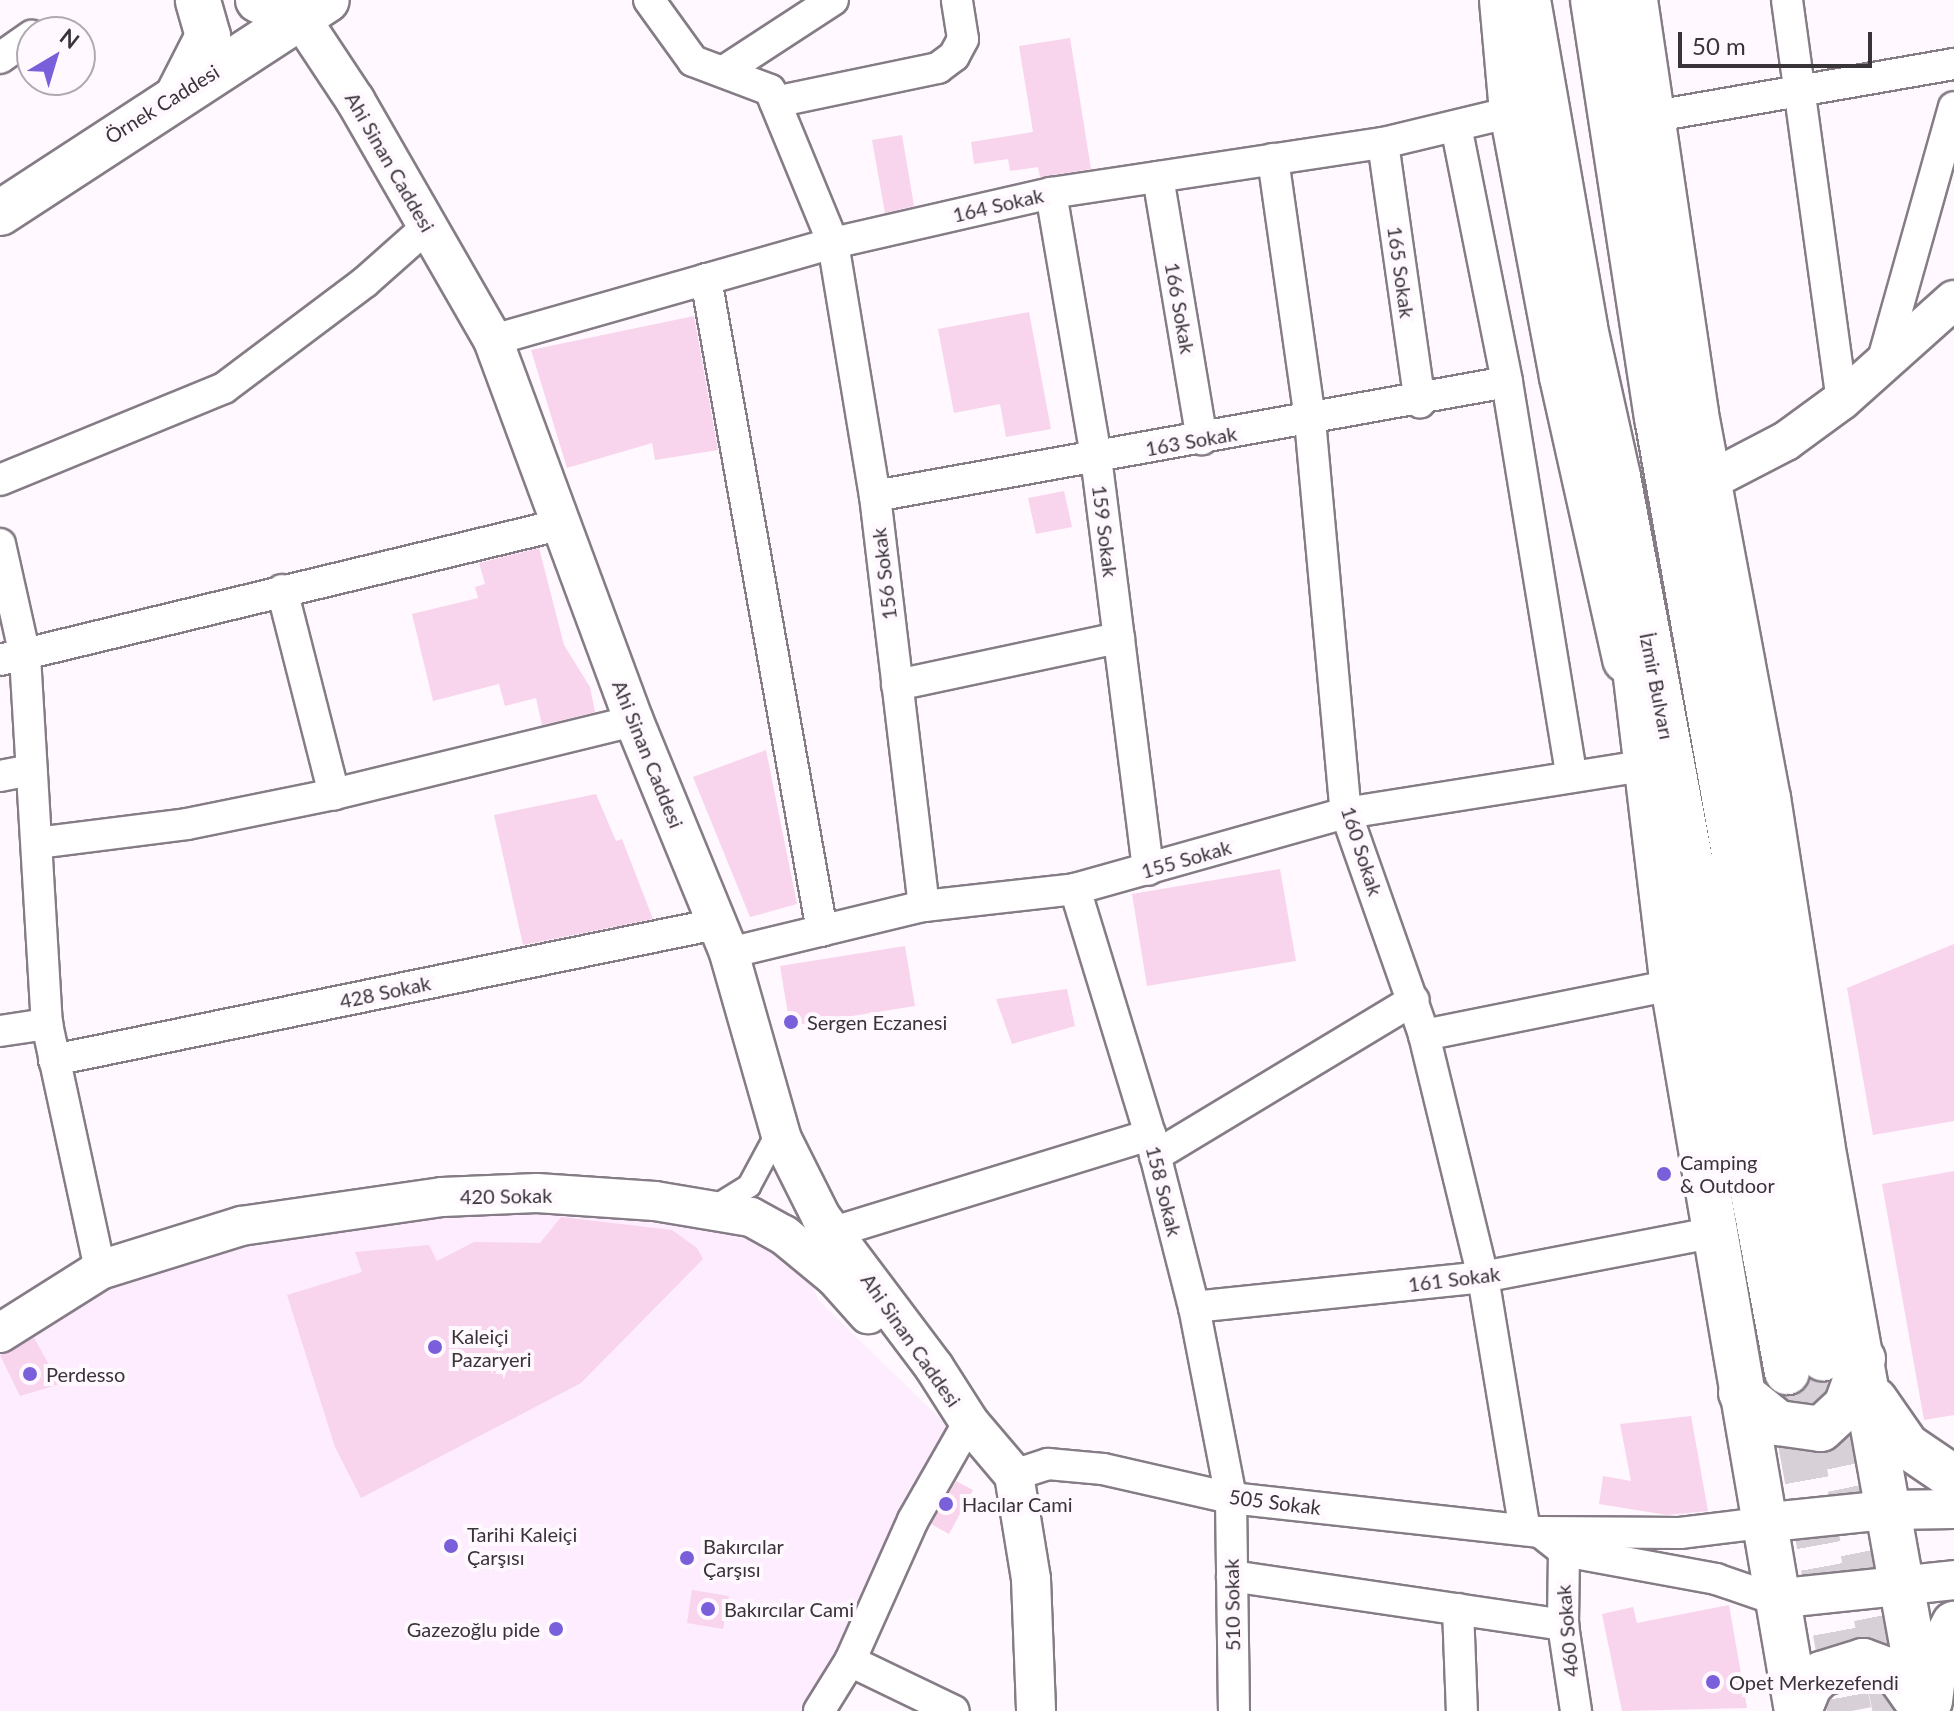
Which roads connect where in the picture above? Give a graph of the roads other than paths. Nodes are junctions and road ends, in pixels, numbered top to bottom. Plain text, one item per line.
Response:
1 (198, 0) edge
2 (258, 0) edge
3 (649, 0) edge
4 (833, 0) edge
5 (957, 0) edge
6 (1502, 0) edge
7 (1528, 0) edge
8 (1593, 0) edge
9 (1635, 0) edge
10 (1787, 0) edge
11 (314, 8) edge
12 (1954, 64) edge
13 (724, 71) junction
14 (1798, 88) junction
15 (179, 93) junction
16 (775, 102) junction
17 (1954, 107) edge
18 (1512, 112) junction
19 (1650, 117) junction
20 (1456, 126) junction
21 (1383, 143) junction
22 (1273, 159) junction
23 (1158, 177) junction
24 (1051, 193) junction
25 (0, 213) edge
26 (428, 226) junction
27 (833, 243) junction
28 (706, 279) junction
29 (1954, 300) edge
30 (493, 340) junction
31 (1880, 370) junction
32 (1507, 382) junction
33 (1842, 400) junction
34 (1420, 402) junction
35 (1657, 417) junction
36 (1310, 420) junction
37 (1202, 439) junction
38 (1096, 457) junction
39 (1708, 474) junction
40 (1618, 477) junction
41 (0, 480) edge
42 (875, 496) junction
43 (559, 525) junction
44 (0, 544) edge
45 (282, 590) junction
46 (1119, 638) junction
47 (13, 658) edge
48 (897, 685) junction
49 (1637, 713) junction
50 (634, 721) junction
51 (1644, 766) junction
52 (31, 770) junction
53 (0, 776) edge
54 (1572, 777) junction
55 (334, 794) junction
56 (1346, 813) junction
57 (37, 843) junction
58 (1148, 870) junction
59 (1075, 889) junction
60 (924, 906) junction
61 (822, 931) junction
62 (722, 939) junction
63 (1673, 985) junction
64 (1414, 1000) junction
65 (47, 1024) junction
66 (0, 1031) edge
67 (1424, 1035) junction
68 (54, 1060) junction
69 (779, 1129) junction
70 (1153, 1146) junction
71 (709, 1210) junction
72 (834, 1232) junction
73 (1712, 1233) junction
74 (100, 1270) junction
75 (1483, 1277) junction
76 (1194, 1307) junction
77 (0, 1333) edge
78 (1835, 1368) junction
79 (1741, 1393) junction
80 (964, 1417) junction
81 (1014, 1475) junction
82 (1954, 1478) edge
83 (1231, 1498) junction
84 (1954, 1509) edge
85 (1887, 1510) junction
86 (1761, 1523) junction
87 (1532, 1531) junction
88 (1564, 1551) junction
89 (1232, 1576) junction
90 (1954, 1580) edge
91 (1898, 1588) junction
92 (1774, 1599) junction
93 (1458, 1609) junction
94 (1954, 1624) edge
95 (1563, 1625) junction
96 (850, 1661) junction
97 (1924, 1710) edge
98 (819, 1711) edge
99 (954, 1711) edge
100 (1036, 1711) edge
101 (1234, 1711) edge
102 (1462, 1711) edge
103 (1576, 1711) edge
104 (1798, 1711) edge
105 (1931, 1711) edge

1 - 15 main road
2 - 11 main road
3 - 13 street
4 - 13 street
5 - 16 street
6 - 18 main road
7 - 40 main road, İzmir Bulvarı
8 - 35 main road
9 - 19 main road
10 - 14 street
11 - 15 main road, Örnek Caddesi
11 - 26 street, Ahi Sinan Caddesi
12 - 14 street
13 - 16 street
14 - 19 street
14 - 33 street
15 - 25 main road, Örnek Caddesi
16 - 27 street, 156 Sokak
17 - 31 street
18 - 20 street, 164 Sokak
18 - 49 main road
19 - 39 main road
20 - 21 street, 164 Sokak
20 - 32 street
21 - 22 street, 164 Sokak
21 - 34 street, 165 Sokak
22 - 23 street, 164 Sokak
22 - 36 street, 160 Sokak
23 - 24 street, 164 Sokak
23 - 37 street, 166 Sokak
24 - 27 street, 164 Sokak
24 - 38 street, 159 Sokak
26 - 30 street, Ahi Sinan Caddesi
26 - 41 street
27 - 28 street, 164 Sokak
27 - 42 street, 156 Sokak
28 - 30 street, 164 Sokak
28 - 61 street
29 - 31 street
30 - 43 street, Ahi Sinan Caddesi
31 - 33 street
32 - 34 street, 163 Sokak
32 - 54 street
33 - 39 street
34 - 36 street, 163 Sokak
35 - 39 main road
35 - 78 main road
36 - 37 street, 163 Sokak
36 - 56 street, 160 Sokak
37 - 38 street, 163 Sokak
38 - 42 street, 163 Sokak
38 - 46 street, 159 Sokak
39 - 78 main road
40 - 49 main road
40 - 78 main road, İzmir Bulvarı
42 - 48 street, 156 Sokak
43 - 45 street
43 - 50 street, Ahi Sinan Caddesi
44 - 47 street
45 - 47 street
45 - 55 street
46 - 48 street
46 - 58 street, 159 Sokak
47 - 52 street
48 - 60 street, 156 Sokak
49 - 51 main road
50 - 55 street
50 - 62 street, Ahi Sinan Caddesi
51 - 54 street, 155 Sokak
51 - 63 main road
52 - 53 street
52 - 57 street
54 - 56 street, 155 Sokak
55 - 57 street
56 - 58 street, 155 Sokak
56 - 64 street, 160 Sokak
57 - 65 street
58 - 59 street, 155 Sokak
59 - 60 street, 155 Sokak
59 - 70 street, 158 Sokak
60 - 61 street, 155 Sokak
61 - 62 street, 155 Sokak
62 - 68 street, 428 Sokak
62 - 69 street, Ahi Sinan Caddesi
63 - 67 street
63 - 73 main road
64 - 67 street, 160 Sokak
64 - 70 street
65 - 66 street
65 - 68 street
67 - 75 street, 160 Sokak
68 - 74 street
69 - 71 street
69 - 72 street, Ahi Sinan Caddesi
70 - 72 street
70 - 76 street, 158 Sokak
71 - 74 street, 420 Sokak
71 - 80 street, 420 Sokak
72 - 80 street, Ahi Sinan Caddesi
73 - 75 street, 161 Sokak
73 - 79 main road
74 - 77 street, 420 Sokak
75 - 76 street, 161 Sokak
75 - 87 street, 160 Sokak
76 - 83 street, 158 Sokak
78 - 79 main road
78 - 82 main road
78 - 85 main road
79 - 86 main road
80 - 81 street, Ahi Sinan Caddesi
80 - 96 street
81 - 83 street, 505 Sokak
81 - 100 street
83 - 87 street, 505 Sokak
83 - 89 street, 510 Sokak
84 - 85 street
85 - 86 street
85 - 91 main road
86 - 87 street, 505 Sokak
86 - 92 main road
87 - 88 street
88 - 92 street
88 - 95 street, 460 Sokak
89 - 93 street
89 - 101 street, 510 Sokak
90 - 91 street
91 - 92 street
91 - 97 main road
92 - 104 main road
93 - 95 street
93 - 102 street
94 - 105 main road
95 - 103 street, 460 Sokak
96 - 98 street
96 - 99 street
97 - 104 main road

